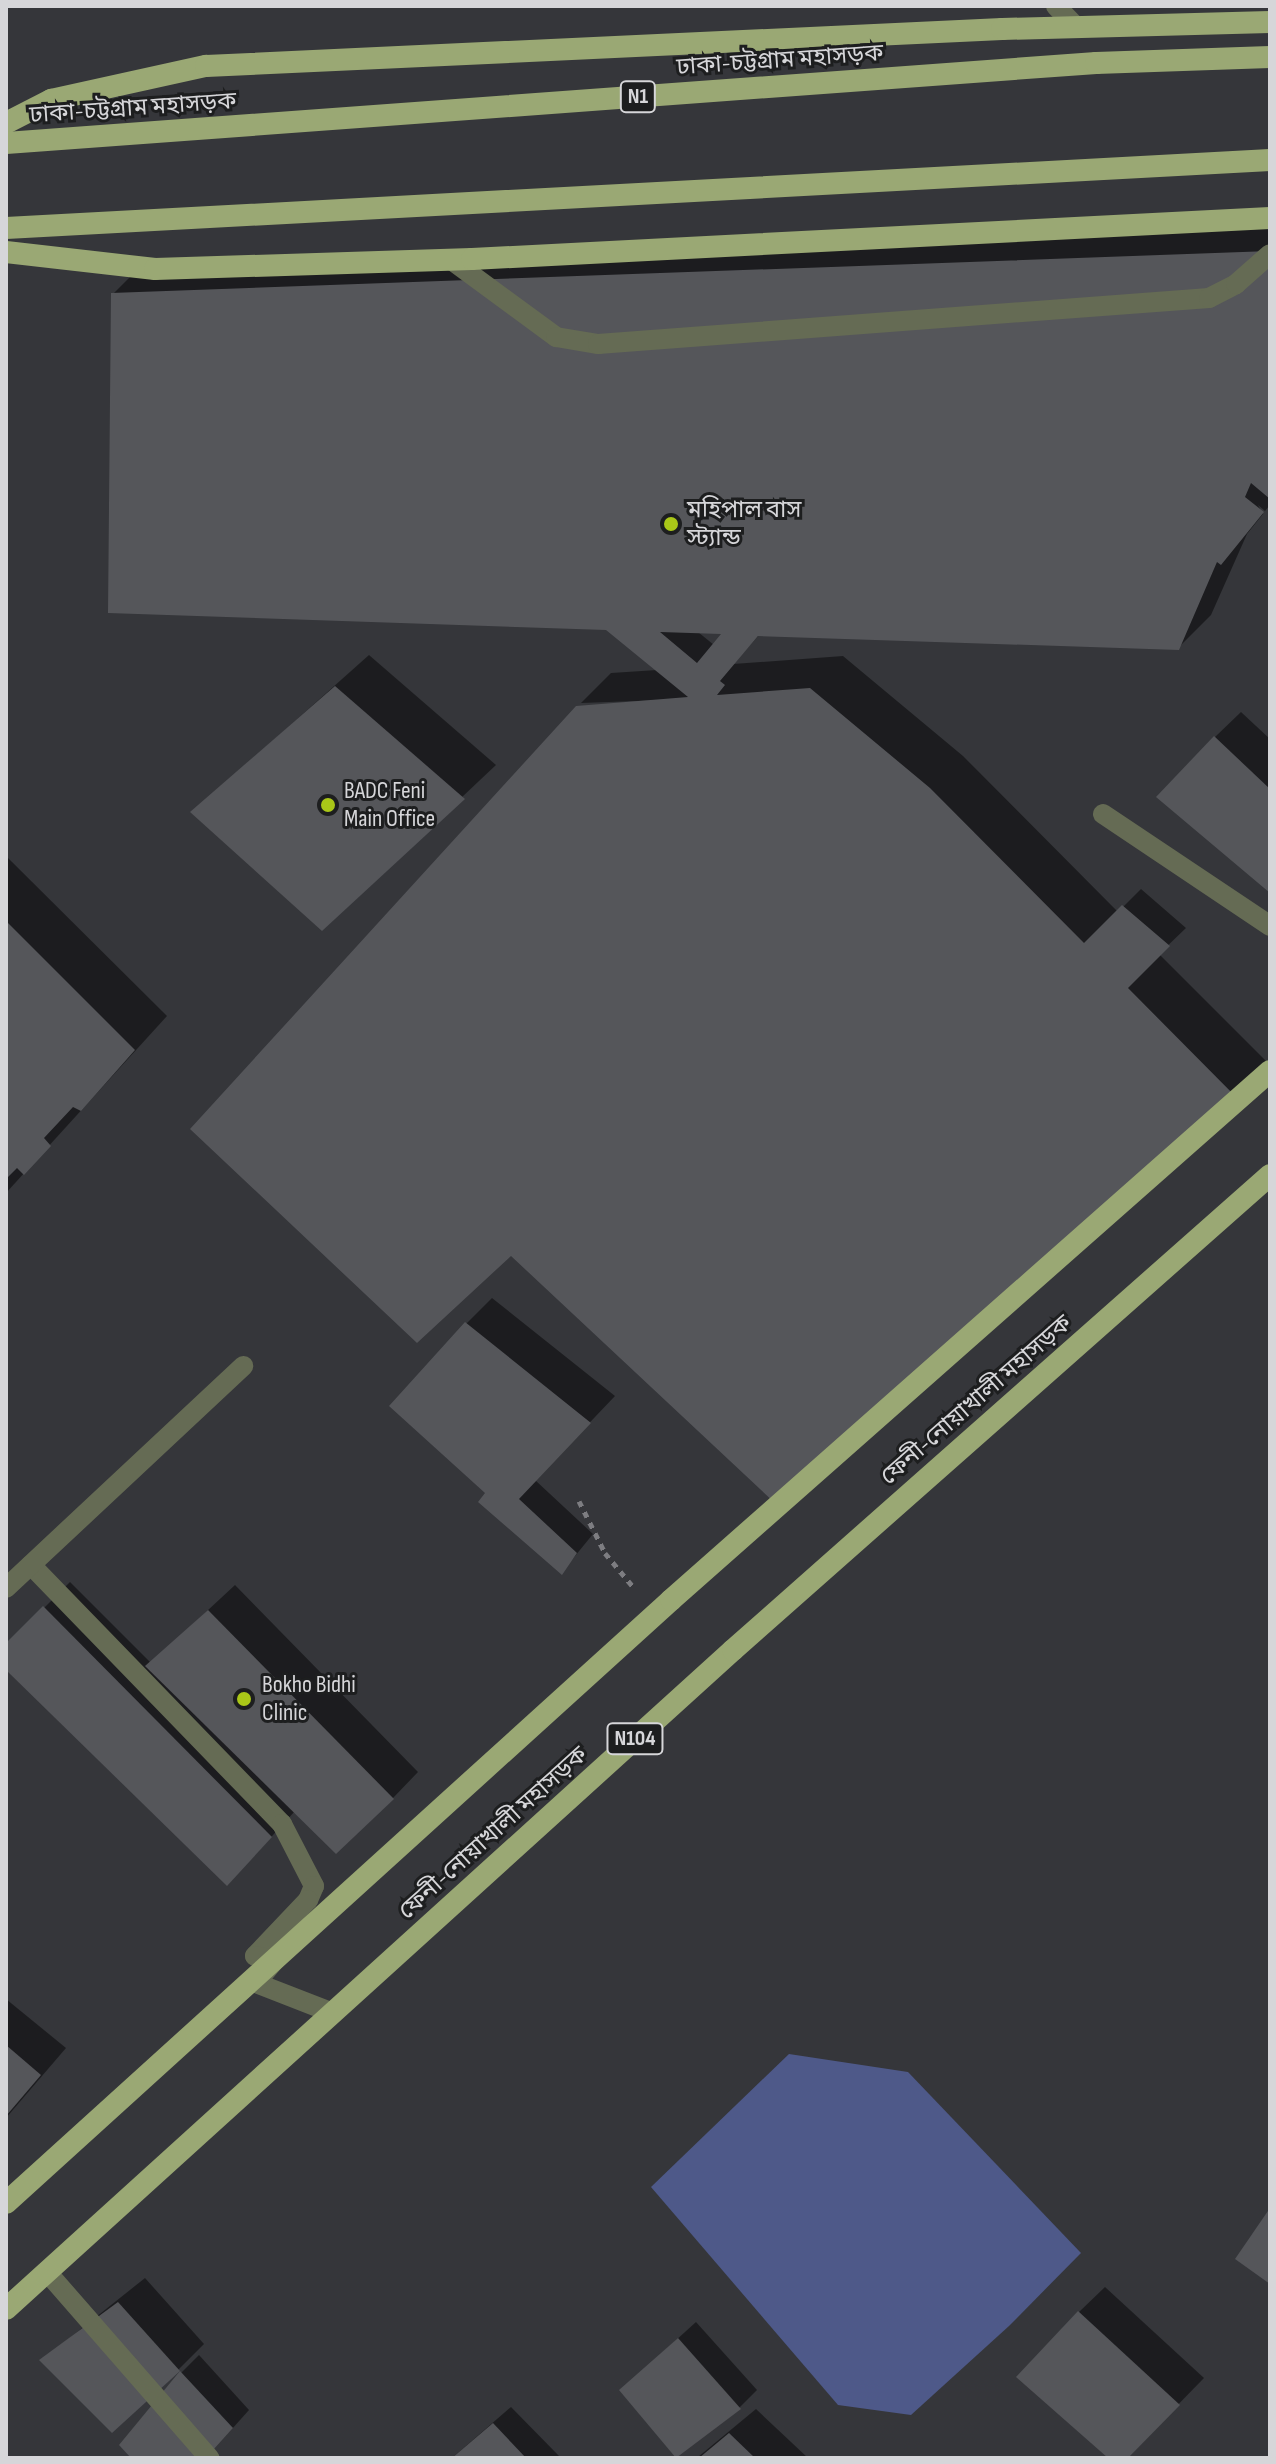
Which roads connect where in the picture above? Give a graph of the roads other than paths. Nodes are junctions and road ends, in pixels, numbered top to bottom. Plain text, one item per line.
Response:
1 (1056, 6) edge
2 (1270, 22) edge
3 (1076, 27) junction
4 (1270, 57) edge
5 (6, 123) edge
6 (6, 143) edge
7 (1270, 160) edge
8 (1270, 218) edge
9 (6, 228) edge
10 (6, 252) edge
11 (1270, 254) edge
12 (450, 259) junction
13 (1103, 814) dead end
14 (1270, 926) edge
15 (1270, 1071) edge
16 (1270, 1175) edge
17 (243, 1366) dead end
18 (31, 1565) junction
19 (6, 1588) edge
20 (275, 1960) junction
21 (333, 2013) junction
22 (6, 2203) edge
23 (47, 2272) junction
24 (6, 2309) edge
25 (209, 2458) edge

1 - 3 street
2 - 3 highway
3 - 5 highway
4 - 6 highway, ঢাকা-চট্টগ্রাম মহাসড়ক / N1
7 - 9 highway
8 - 12 highway
10 - 12 highway
11 - 12 street
13 - 14 street
15 - 20 highway
16 - 21 highway, ফেনী-নোয়াখালী মহাসড়ক / N104
17 - 18 street
18 - 19 street
18 - 20 street
20 - 21 street
20 - 22 highway
21 - 23 highway, ফেনী-নোয়াখালী মহাসড়ক / N104
23 - 24 highway, ফেনী-নোয়াখালী মহাসড়ক / N104
23 - 25 street

